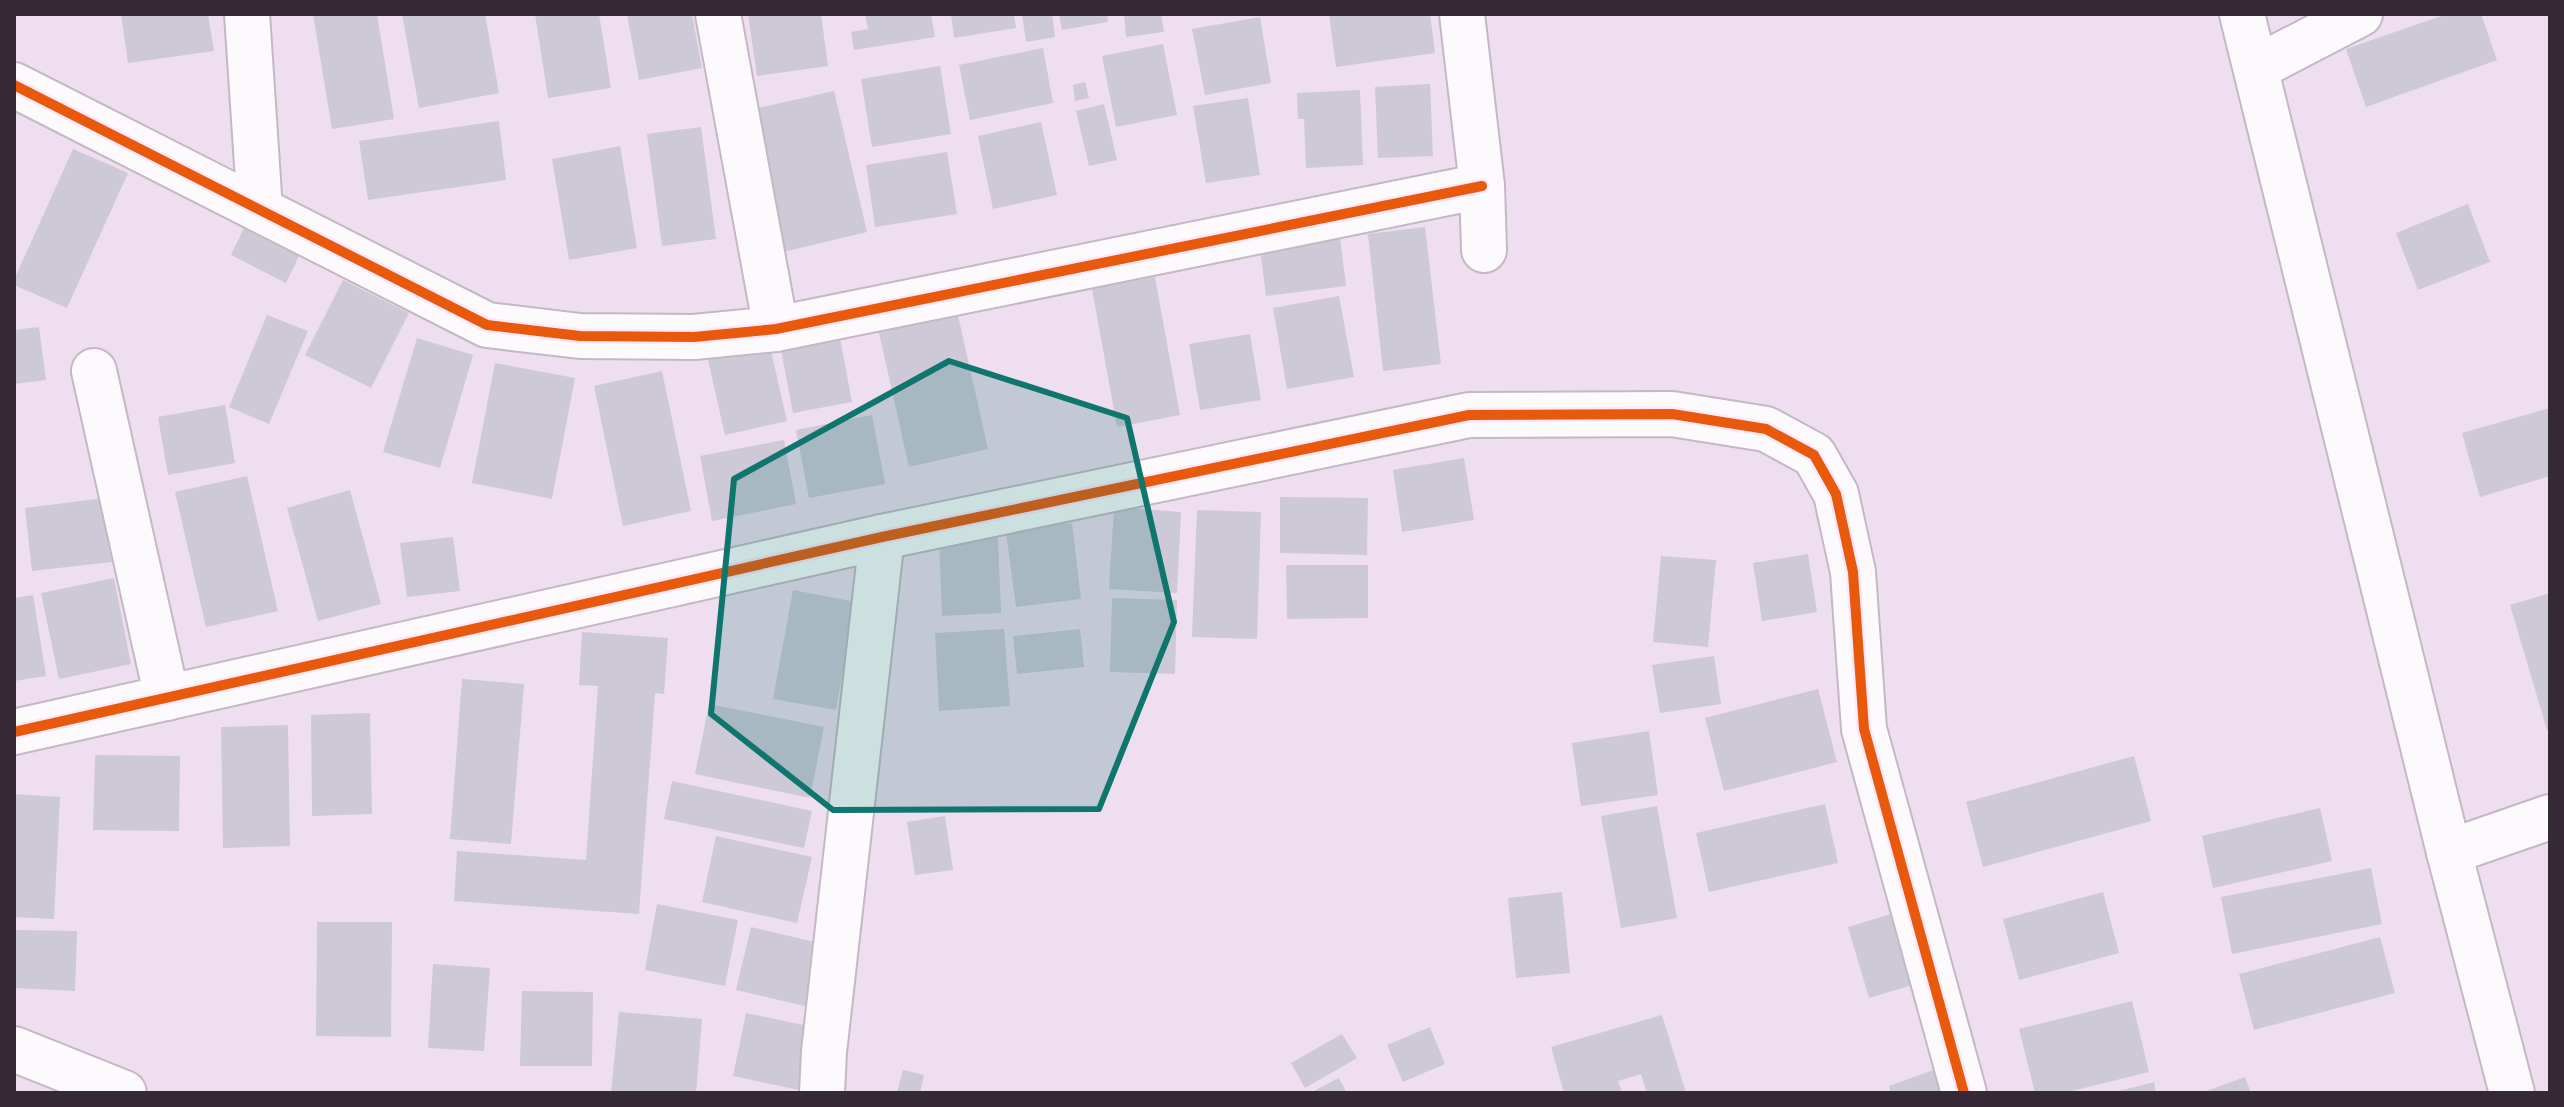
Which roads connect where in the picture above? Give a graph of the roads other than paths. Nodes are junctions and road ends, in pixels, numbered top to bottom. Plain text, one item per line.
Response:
1 (247, 14) edge
2 (718, 14) edge
3 (1462, 14) edge
4 (2242, 14) edge
5 (2360, 14) edge
6 (2256, 68) junction
7 (14, 85) edge
8 (1482, 186) junction
9 (260, 210) junction
10 (1484, 250) dead end
11 (776, 329) junction
12 (94, 371) dead end
13 (882, 537) junction
14 (167, 698) junction
15 (14, 732) edge
16 (2550, 817) edge
17 (2449, 852) junction
18 (14, 1049) edge
19 (124, 1093) edge
20 (822, 1093) edge
21 (1964, 1093) edge
22 (2512, 1093) edge

1 - 9 street
2 - 11 street
3 - 8 street
4 - 6 street
5 - 6 street
6 - 17 street
7 - 9 street
8 - 10 street
8 - 11 street
9 - 11 street
12 - 14 street
13 - 14 street
13 - 20 street
13 - 21 street
14 - 15 street
16 - 17 street
17 - 22 street
18 - 19 street

